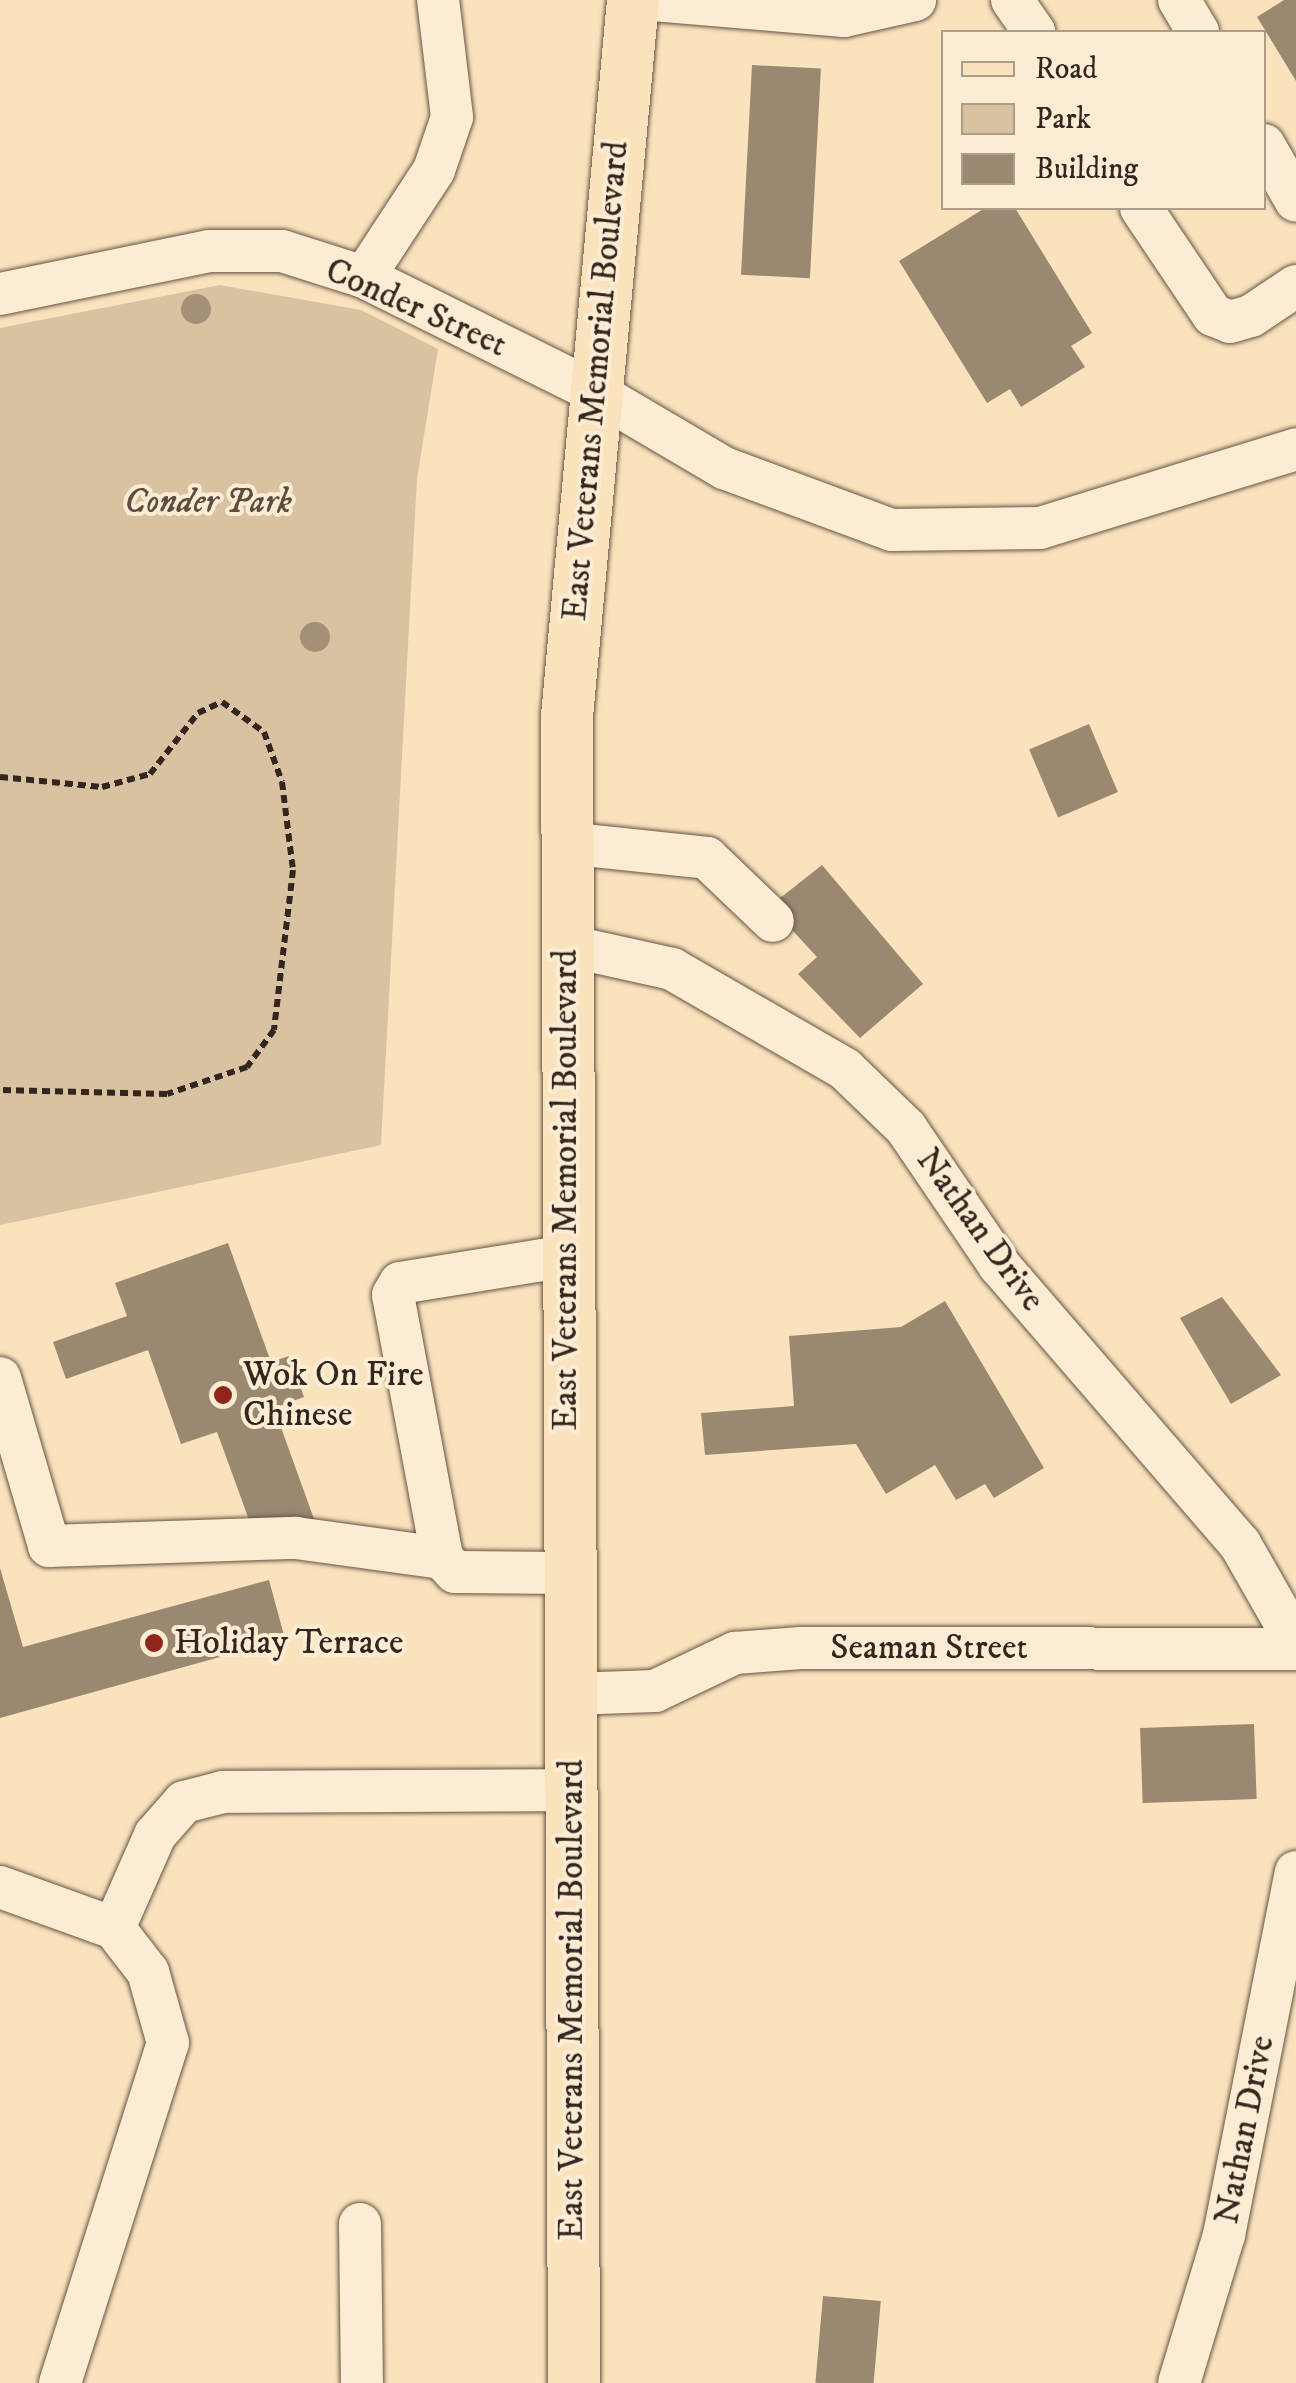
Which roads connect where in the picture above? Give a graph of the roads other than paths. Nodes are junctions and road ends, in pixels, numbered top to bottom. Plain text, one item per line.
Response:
1 (438, 0) edge
2 (633, 0) edge
3 (653, 0) edge
4 (916, 0) edge
5 (1012, 0) edge
6 (1179, 0) edge
7 (1033, 30) edge
8 (1197, 30) edge
9 (1266, 148) edge
10 (1296, 201) edge
11 (1142, 210) edge
12 (364, 277) junction
13 (1296, 286) edge
14 (0, 294) edge
15 (590, 389) junction
16 (1296, 449) edge
17 (565, 843) junction
18 (773, 921) dead end
19 (564, 945) junction
20 (567, 1256) junction
21 (0, 1378) edge
22 (442, 1558) junction
23 (570, 1572) junction
24 (1296, 1646) edge
25 (571, 1694) junction
26 (571, 1790) junction
27 (1296, 1872) edge
28 (0, 1887) edge
29 (114, 1928) junction
30 (1278, 2052) edge
31 (360, 2224) dead end
32 (60, 2383) edge
33 (362, 2383) edge
34 (574, 2383) edge
35 (1178, 2383) edge

1 - 12 street
2 - 15 main road, East Veterans Memorial Boulevard
3 - 4 street
5 - 7 street
6 - 8 street
9 - 10 street
11 - 13 street
12 - 14 street, Conder Street
12 - 15 street, Conder Street
15 - 16 street, Conder Street
15 - 17 main road, East Veterans Memorial Boulevard
17 - 18 street
17 - 19 main road, East Veterans Memorial Boulevard
19 - 20 main road, East Veterans Memorial Boulevard
19 - 24 street, Nathan Drive
20 - 22 street
20 - 23 main road, East Veterans Memorial Boulevard
21 - 22 street
22 - 23 street
23 - 25 main road, East Veterans Memorial Boulevard
24 - 25 street, Seaman Street
25 - 26 main road, East Veterans Memorial Boulevard
26 - 29 street
26 - 34 main road, East Veterans Memorial Boulevard
27 - 30 street, Nathan Drive
28 - 29 street
29 - 32 street
30 - 35 street, Nathan Drive
31 - 33 street

